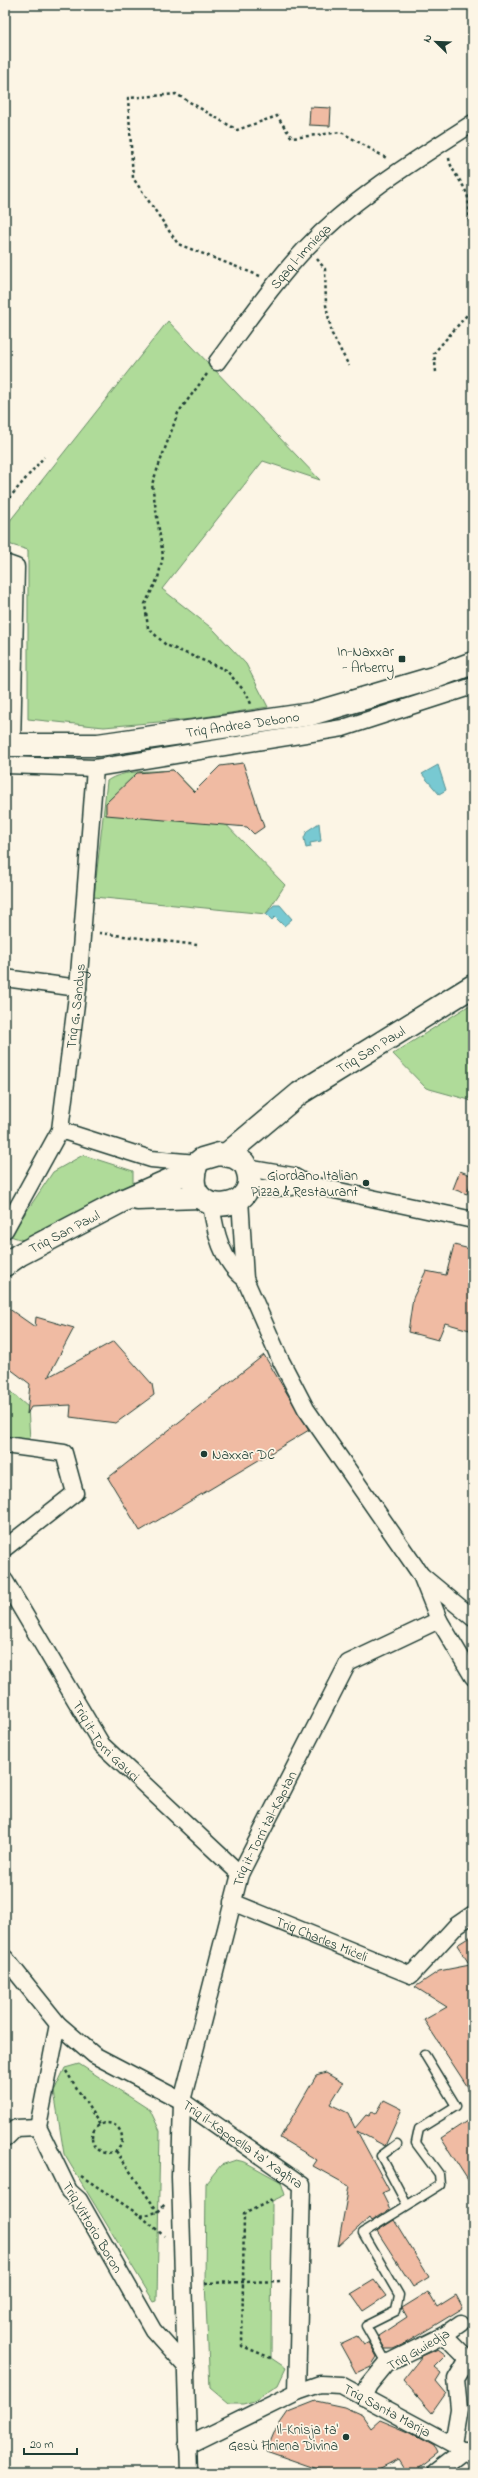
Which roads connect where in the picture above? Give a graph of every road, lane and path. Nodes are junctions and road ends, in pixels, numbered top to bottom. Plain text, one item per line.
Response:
1 (473, 123) edge
2 (448, 139) junction
3 (403, 168) junction
4 (307, 246) junction
5 (473, 254) edge
6 (286, 272) junction
7 (473, 308) edge
8 (217, 362) joint
9 (349, 366) dead end
10 (436, 372) dead end
11 (44, 457) dead end
12 (5, 503) edge
13 (5, 563) edge
14 (473, 663) edge
15 (473, 686) edge
16 (9, 717) edge
17 (258, 722) junction
18 (7, 752) edge
19 (94, 768) junction
20 (96, 933) dead end
21 (198, 945) dead end
22 (5, 978) edge
23 (473, 986) edge
24 (78, 988) junction
25 (60, 1130) junction
26 (239, 1161) junction
27 (196, 1166) junction
28 (307, 1184) junction
29 (243, 1194) junction
30 (124, 1200) junction
31 (206, 1200) junction
32 (473, 1220) edge
33 (5, 1230) edge
34 (5, 1266) edge
35 (245, 1279) junction
36 (5, 1445) edge
37 (5, 1548) edge
38 (420, 1574) junction
39 (5, 1581) edge
40 (473, 1618) edge
41 (439, 1620) junction
42 (473, 1677) edge
43 (240, 1874) junction
44 (232, 1902) junction
45 (473, 1914) edge
46 (5, 1958) edge
47 (58, 2024) junction
48 (425, 2055) dead end
49 (65, 2068) dead end
50 (182, 2101) junction
51 (100, 2125) junction
52 (38, 2127) junction
53 (5, 2139) edge
54 (397, 2144) dead end
55 (116, 2151) junction
56 (54, 2158) junction
57 (272, 2200) dead end
58 (166, 2202) dead end
59 (407, 2205) junction
60 (158, 2212) junction
61 (141, 2216) junction
62 (182, 2259) junction
63 (300, 2279) junction
64 (243, 2281) junction
65 (205, 2283) dead end
66 (461, 2322) dead end
67 (444, 2335) junction
68 (271, 2358) dead end
69 (387, 2363) junction
70 (187, 2368) junction
71 (297, 2392) junction
72 (363, 2397) junction
73 (188, 2446) junction
74 (464, 2450) edge
75 (189, 2473) edge
76 (435, 2473) edge

1 - 2 street, Sqaq l-Imnieqa
2 - 3 street, Sqaq l-Imnieqa
2 - 5 path
3 - 4 street, Sqaq l-Imnieqa
3 - 6 path
4 - 6 street, Sqaq l-Imnieqa
4 - 9 path
6 - 8 street, Sqaq l-Imnieqa
7 - 10 path
8 - 17 path
11 - 12 path
13 - 16 street
14 - 17 main road, Triq Andrea Debono
15 - 19 street, Triq Andrea Debono
16 - 18 street
17 - 18 main road, Triq Andrea Debono
18 - 19 street, Triq Andrea Debono
19 - 24 street, Triq G. Sandys
20 - 21 path
22 - 24 street
23 - 26 main road, Triq San Pawl
24 - 25 street, Triq G. Sandys
25 - 27 street
25 - 33 street, Triq G. Sandys
26 - 27 main road, Triq San Pawl
26 - 28 street
26 - 29 main road
27 - 30 main road, Triq San Pawl
27 - 31 main road
28 - 29 street
28 - 32 street
29 - 31 main road, Triq San Pawl
29 - 35 street
30 - 31 main road, Triq San Pawl
30 - 34 main road, Triq San Pawl
31 - 35 street
35 - 38 street
36 - 37 street
38 - 40 street
38 - 41 street
39 - 43 street, Triq it-Torri Gauci
41 - 42 street
41 - 43 street, Triq it-Torri tal-Kaptan
43 - 44 street, Triq it-Torri tal-Kaptan
44 - 45 street, Triq Charles Miċeli
44 - 50 street, Triq it-Torri tal-Kaptan
46 - 47 street, Triq il-Kappella ta' Xagħra
47 - 50 street, Triq il-Kappella ta' Xagħra
47 - 52 street
48 - 59 lane
49 - 51 path
50 - 62 street
50 - 63 street, Triq il-Kappella ta' Xagħra
51 - 55 path
51 - 55 path
52 - 53 street
52 - 56 street, Triq Vittorio Boron
54 - 59 lane
55 - 60 path
56 - 61 path
56 - 70 street, Triq Vittorio Boron
57 - 64 path
58 - 60 path
59 - 69 lane
60 - 61 path
61 - 62 path
62 - 70 street
63 - 64 path
63 - 71 street, Triq il-Kappella ta' Xagħra
64 - 65 path
64 - 68 path
66 - 67 street, Triq Gwiedja
67 - 69 street, Triq Gwiedja
67 - 74 street
69 - 72 street, Triq Gwiedja
70 - 73 street
71 - 72 street, Triq Santa Marija
71 - 73 street
72 - 74 street, Triq Santa Marija
73 - 75 street
74 - 76 street

